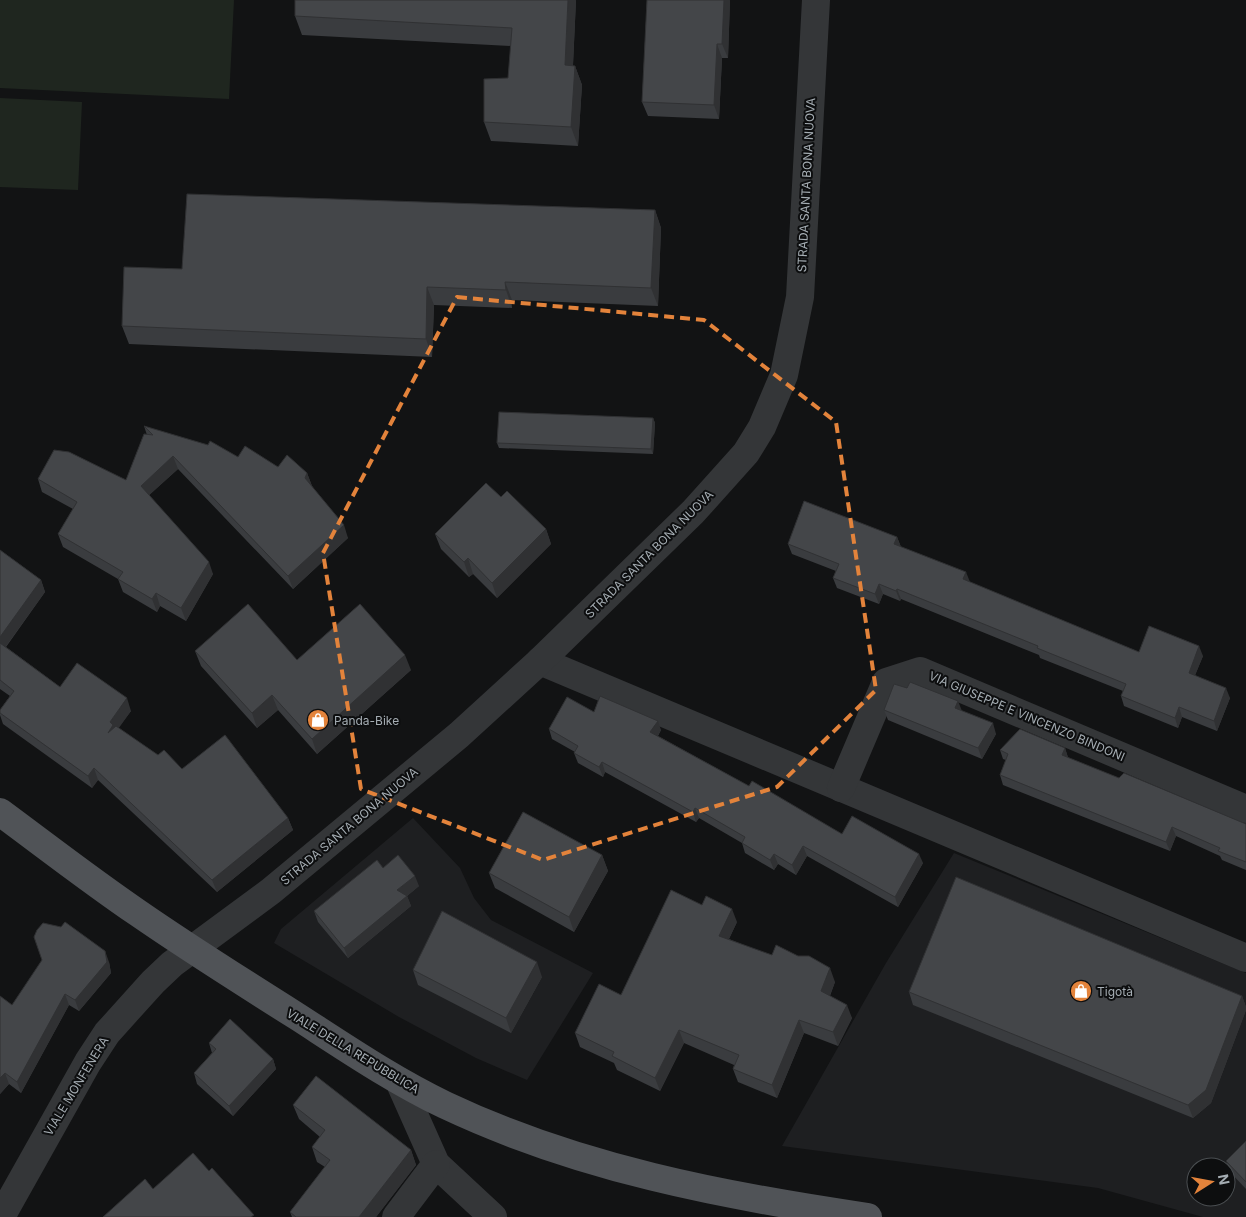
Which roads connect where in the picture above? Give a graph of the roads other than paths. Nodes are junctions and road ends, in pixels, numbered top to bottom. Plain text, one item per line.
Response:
1 (816, 0) edge
2 (540, 661) junction
3 (841, 788) junction
4 (1246, 809) edge
5 (0, 812) edge
6 (192, 949) junction
7 (1246, 958) edge
8 (399, 1081) junction
9 (436, 1164) junction
10 (1, 1217) edge
11 (396, 1217) edge
12 (493, 1217) edge
13 (868, 1217) edge

1 - 2 street, STRADA SANTA BONA NUOVA
2 - 3 street
2 - 6 street, STRADA SANTA BONA NUOVA
3 - 4 street, VIA GIUSEPPE E VINCENZO BINDONI
3 - 7 street
5 - 6 main road, VIALE DELLA REPUBBLICA
6 - 8 main road, VIALE DELLA REPUBBLICA
6 - 10 street, VIALE MONFENERA
8 - 9 street
8 - 13 main road, VIALE DELLA REPUBBLICA
9 - 11 street
9 - 12 street

